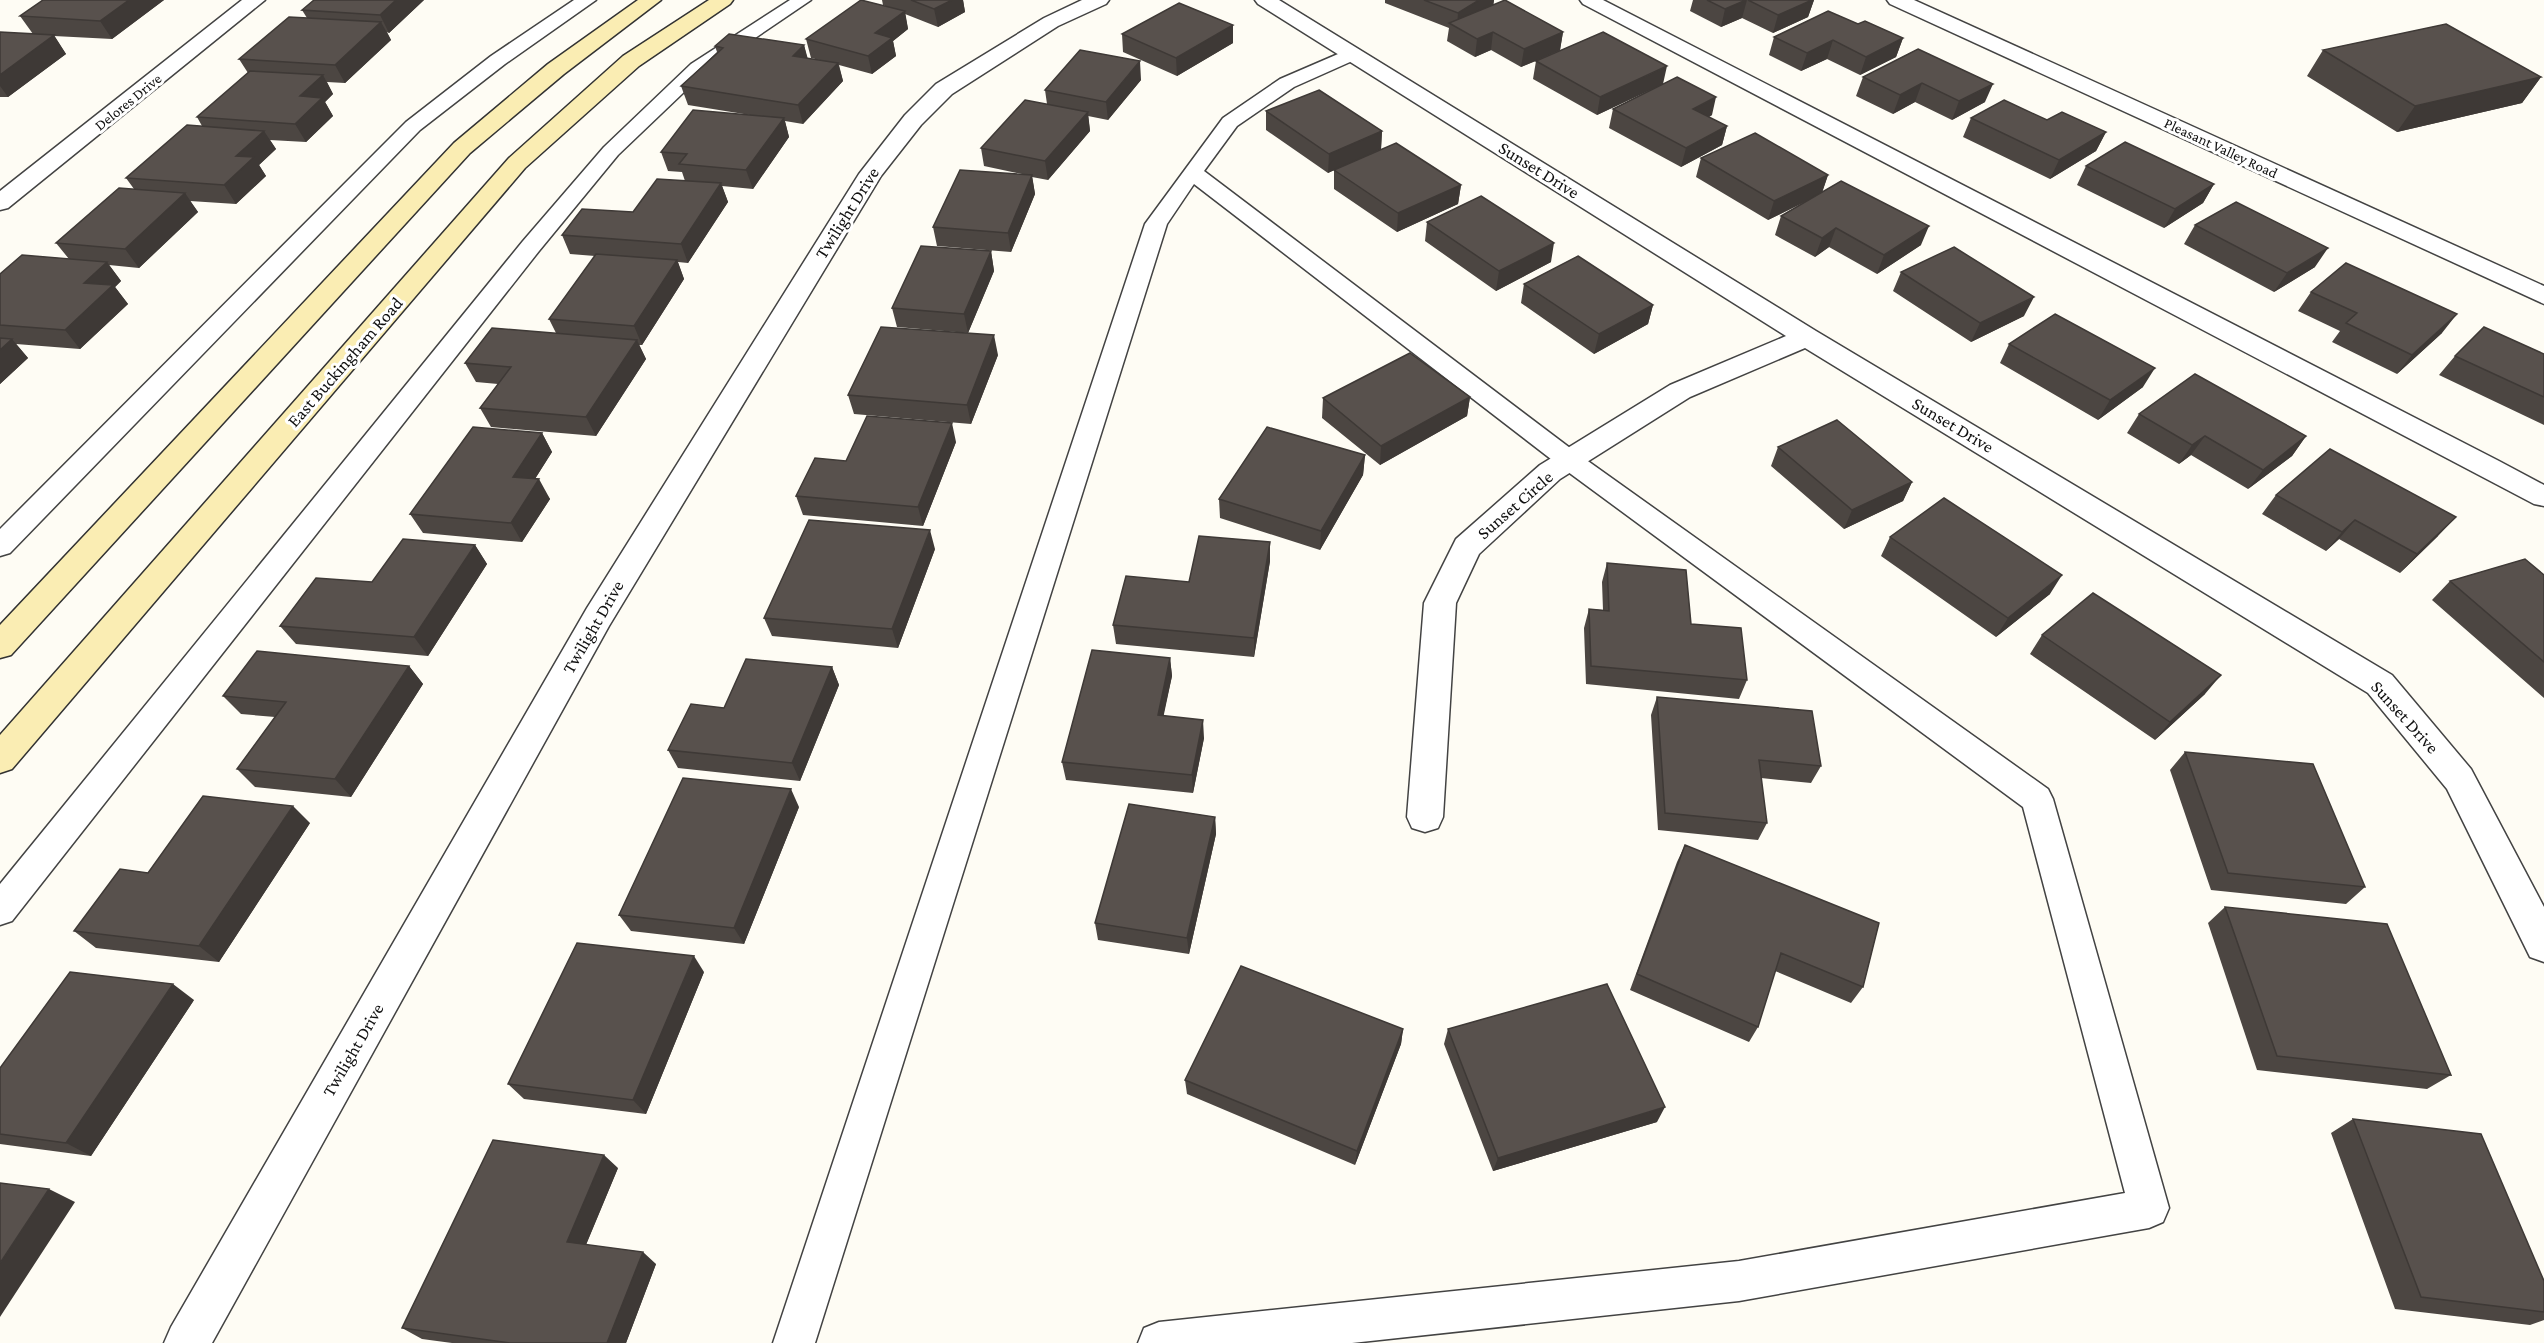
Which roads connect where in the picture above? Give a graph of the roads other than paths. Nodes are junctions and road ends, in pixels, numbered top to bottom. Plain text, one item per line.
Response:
1 (255, 0) edge
2 (587, 0) edge
3 (651, 0) edge
4 (723, 0) edge
5 (802, 0) edge
6 (1099, 0) edge
7 (1265, 0) edge
8 (1589, 0) edge
9 (1897, 0) edge
10 (1352, 54) junction
11 (1192, 172) junction
12 (0, 203) edge
13 (2544, 296) edge
14 (1808, 337) junction
15 (1569, 460) junction
16 (2544, 497) edge
17 (0, 546) edge
18 (0, 646) edge
19 (0, 759) edge
20 (1425, 816) dead end
21 (0, 910) edge
22 (2544, 945) edge
23 (187, 1343) edge
24 (794, 1343) edge
25 (1159, 1343) edge

1 - 12 street, Delores Drive
2 - 17 lane
3 - 18 main road
4 - 19 main road, East Buckingham Road
5 - 21 lane
6 - 23 street, Twilight Drive
7 - 10 street, Sunset Drive
8 - 16 lane
9 - 13 street, Pleasant Valley Road
10 - 11 lane
10 - 14 street, Sunset Drive
11 - 15 lane
11 - 24 lane
14 - 15 street, Sunset Circle
14 - 22 street, Sunset Drive
15 - 20 street, Sunset Circle
15 - 25 lane

